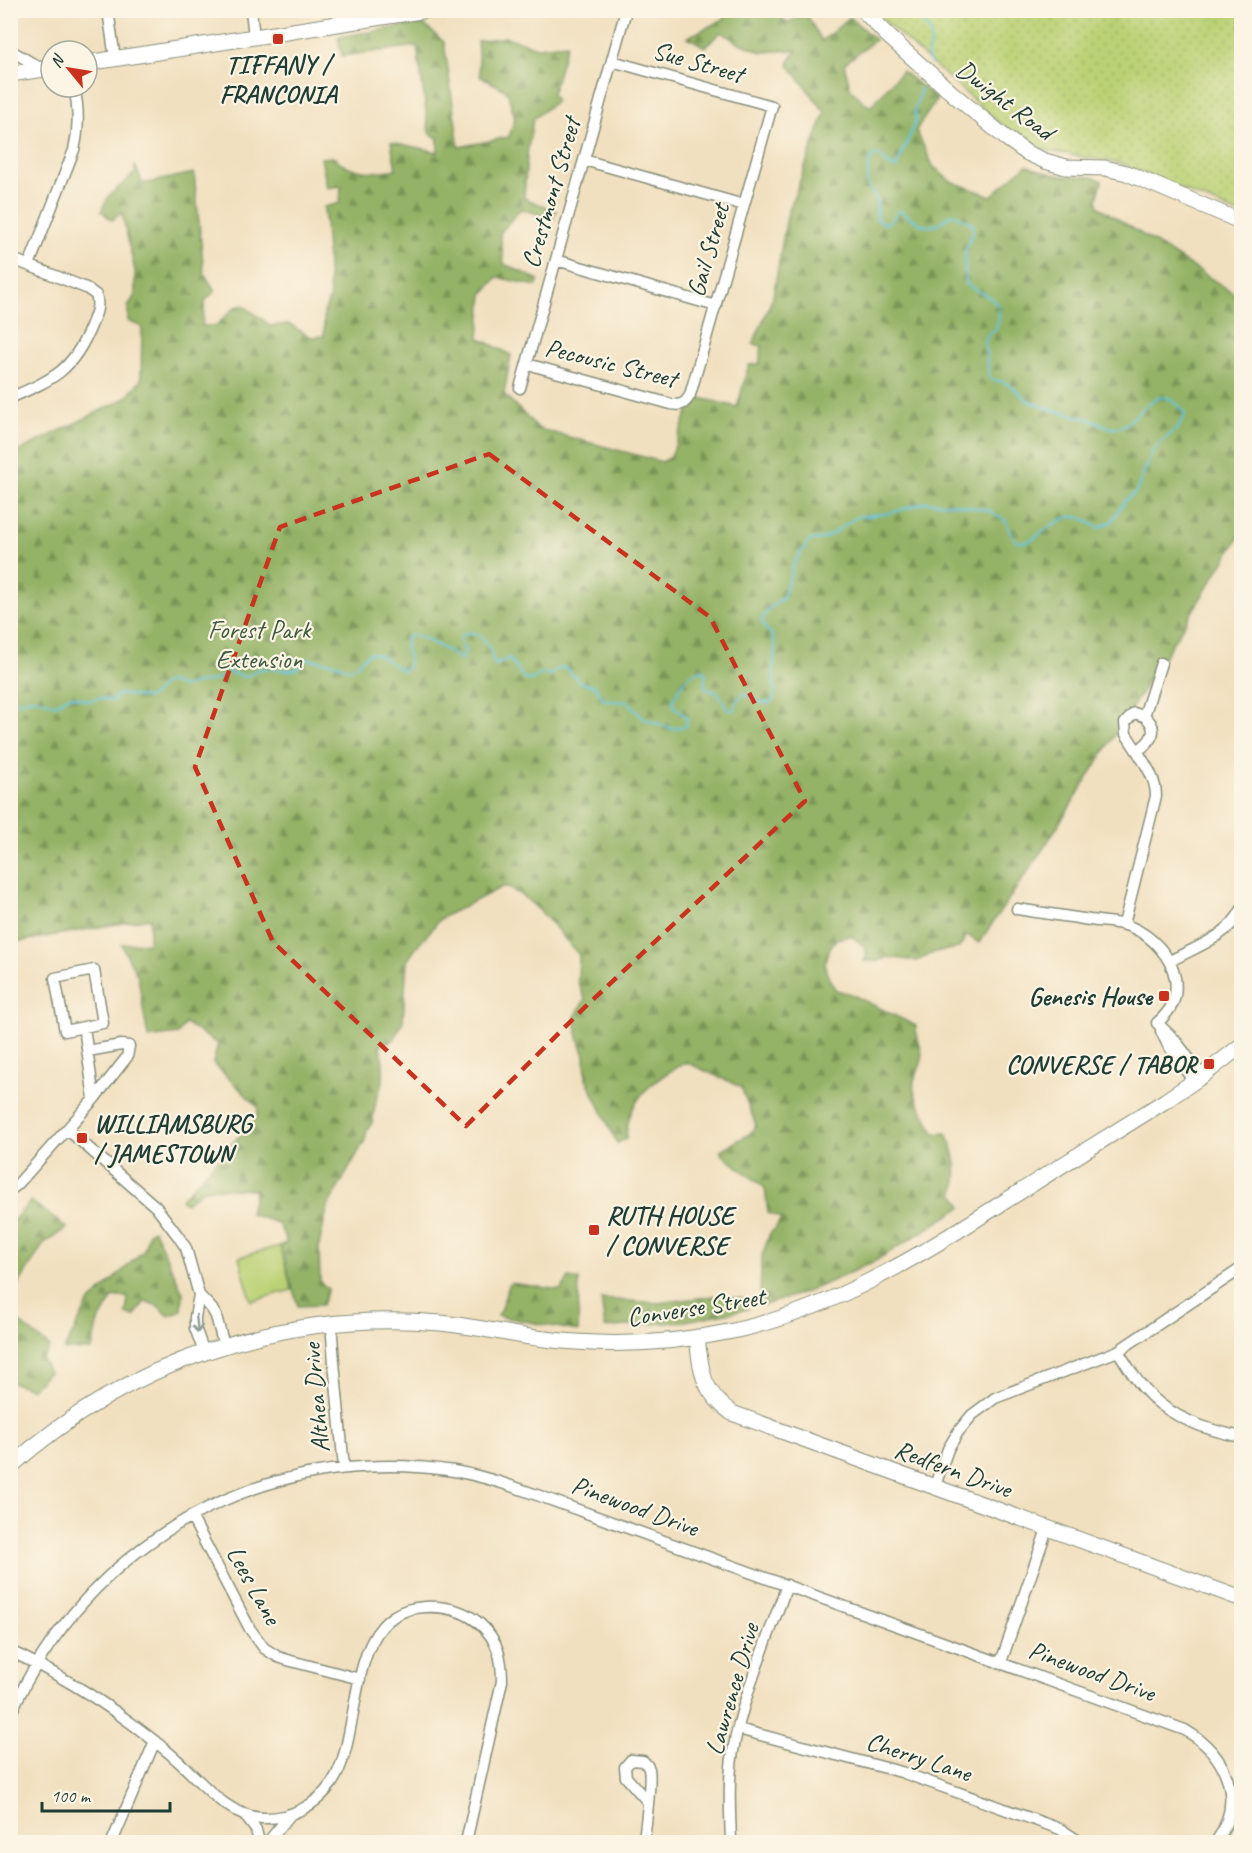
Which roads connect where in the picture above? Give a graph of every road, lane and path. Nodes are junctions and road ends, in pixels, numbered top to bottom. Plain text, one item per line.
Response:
1 (108, 10) edge
2 (251, 10) edge
3 (427, 10) edge
4 (626, 10) edge
5 (863, 10) edge
6 (352, 16) edge
7 (255, 37) junction
8 (10, 50) edge
9 (115, 58) junction
10 (99, 61) edge
11 (612, 61) junction
12 (39, 65) edge
13 (39, 70) edge
14 (10, 74) edge
15 (77, 99) edge
16 (772, 106) joint
17 (584, 160) junction
18 (744, 205) junction
19 (1242, 222) edge
20 (10, 258) edge
21 (556, 260) junction
22 (29, 265) junction
23 (716, 306) junction
24 (527, 364) junction
25 (520, 388) dead end
26 (10, 398) edge
27 (684, 404) joint
28 (1161, 663) dead end
29 (1144, 716) junction
30 (1137, 751) junction
31 (1017, 909) dead end
32 (1242, 909) edge
33 (1124, 924) junction
34 (1170, 961) junction
35 (84, 1027) junction
36 (1242, 1045) edge
37 (88, 1051) junction
38 (1198, 1079) junction
39 (94, 1099) junction
40 (68, 1130) junction
41 (10, 1190) edge
42 (1242, 1268) edge
43 (199, 1295) junction
44 (333, 1324) junction
45 (697, 1337) junction
46 (224, 1346) junction
47 (1118, 1351) junction
48 (204, 1352) junction
49 (1242, 1437) edge
50 (10, 1467) edge
51 (344, 1468) junction
52 (934, 1488) junction
53 (191, 1516) junction
54 (1047, 1529) junction
55 (787, 1586) junction
56 (1242, 1599) edge
57 (10, 1651) edge
58 (1001, 1662) junction
59 (36, 1663) junction
60 (360, 1678) junction
61 (10, 1715) edge
62 (738, 1729) junction
63 (155, 1741) junction
64 (647, 1801) dead end
65 (243, 1813) junction
66 (291, 1814) junction
67 (112, 1842) edge
68 (259, 1842) edge
69 (268, 1842) edge
70 (466, 1842) edge
71 (644, 1842) edge
72 (731, 1842) edge
73 (1080, 1842) edge
74 (1216, 1842) edge

1 - 9 street
2 - 7 street
3 - 6 main road
4 - 11 street, Crestmont Street
5 - 19 main road, Dwight Road
6 - 7 main road
7 - 9 main road
8 - 12 street
9 - 10 main road
11 - 16 street, Sue Street
11 - 17 street, Crestmont Street
13 - 14 main road
15 - 22 street
16 - 18 street, Gail Street
17 - 18 street
17 - 21 street, Crestmont Street
18 - 23 street, Gail Street
20 - 22 street
21 - 23 street
21 - 24 street, Crestmont Street
22 - 26 street
23 - 27 street, Gail Street
24 - 25 street, Crestmont Street
24 - 27 street, Pecousic Street
28 - 29 street
29 - 30 street
29 - 30 street
30 - 33 street
31 - 33 street
32 - 34 street
33 - 34 street
34 - 38 street
35 - 35 street
35 - 37 street
36 - 38 main road, Converse Street
37 - 39 street
37 - 39 street
38 - 45 main road, Converse Street
39 - 40 street
40 - 41 street
40 - 43 street
42 - 47 street
43 - 46 street
43 -> 48 street
44 - 45 main road, Converse Street
44 - 46 main road, Converse Street
44 - 51 street, Althea Drive
45 - 52 main road, Redfern Drive
46 - 48 main road, Converse Street
47 - 49 street
47 - 52 street
48 - 50 main road, Converse Street
51 - 53 street, Pinewood Drive
51 - 55 street, Pinewood Drive
52 - 54 main road, Redfern Drive
53 - 59 street, Pinewood Drive
53 - 60 street, Lees Lane
54 - 56 main road, Redfern Drive
54 - 58 street
55 - 58 street, Pinewood Drive
55 - 62 street, Lawrence Drive
57 - 59 street
58 - 74 street, Pinewood Drive
59 - 61 street, Pinewood Drive
59 - 63 street
60 - 66 street
60 - 70 street
62 - 72 street, Lawrence Drive
62 - 73 street, Cherry Lane
63 - 65 street
63 - 67 street
64 - 71 street
65 - 66 street
65 - 68 street
66 - 69 street

